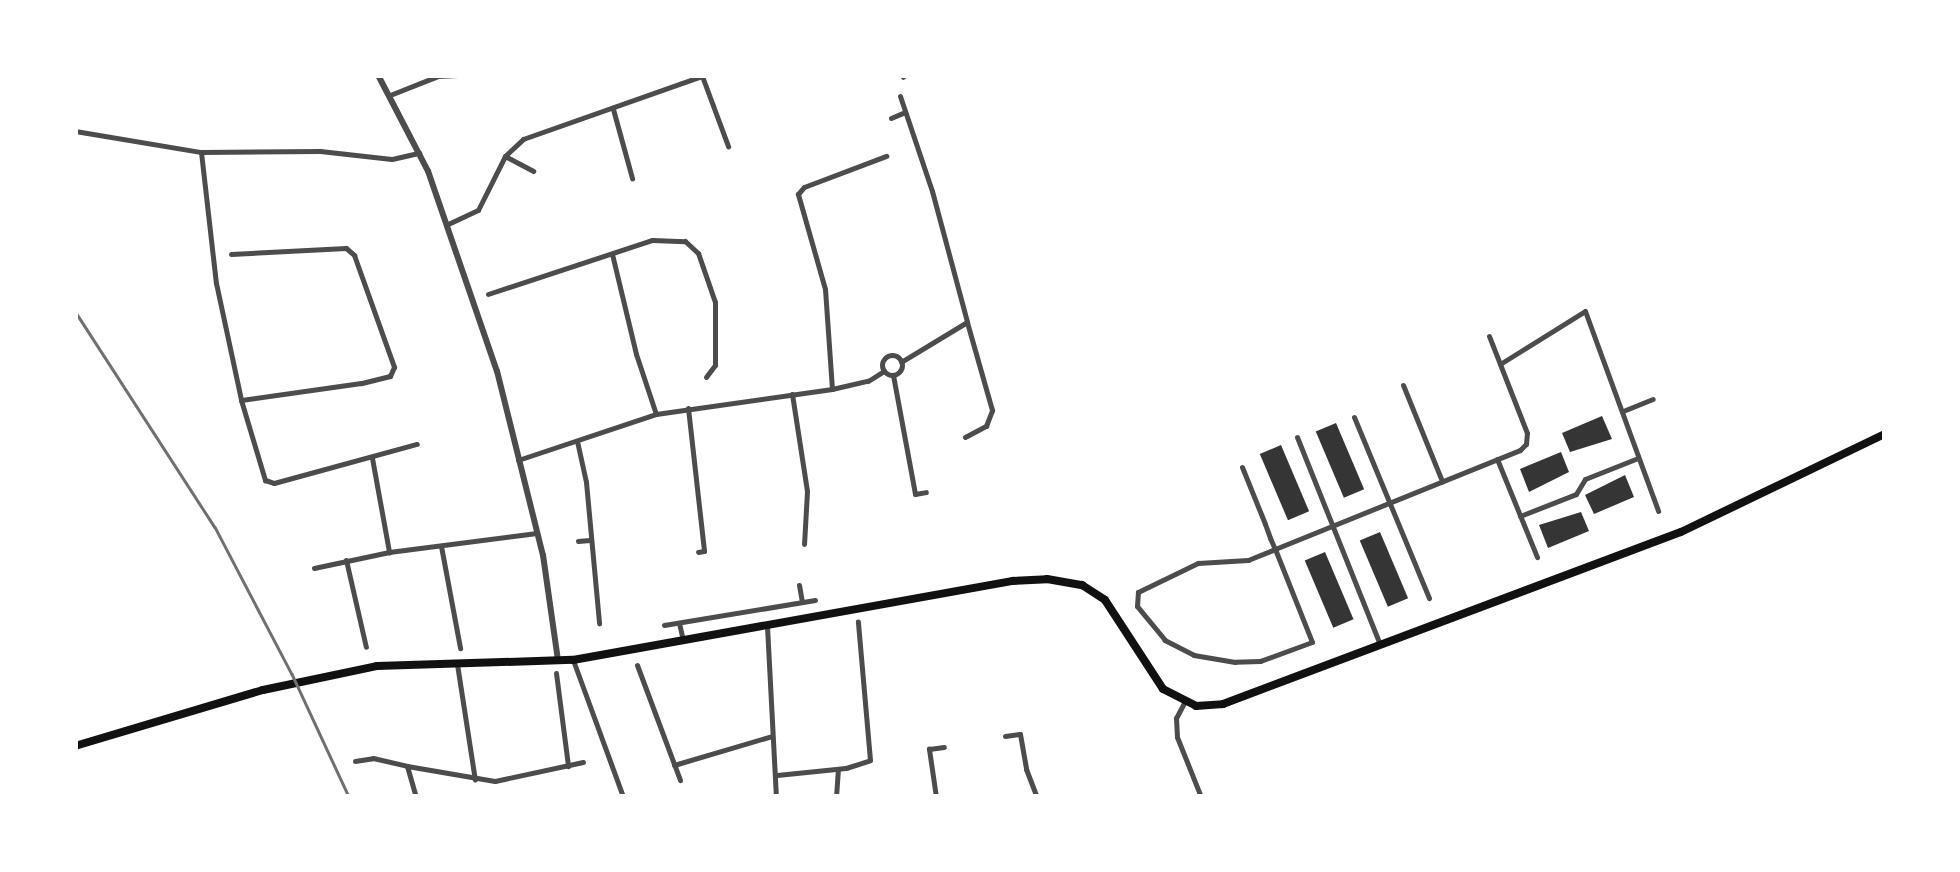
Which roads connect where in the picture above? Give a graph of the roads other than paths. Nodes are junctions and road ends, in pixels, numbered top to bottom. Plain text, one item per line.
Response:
1 (378, 75) edge
2 (448, 75) edge
3 (458, 75) edge
4 (704, 75) edge
5 (390, 95) junction
6 (900, 96) dead end
7 (612, 108) junction
8 (905, 112) junction
9 (891, 118) dead end
10 (75, 131) edge
11 (728, 146) dead end
12 (201, 152) junction
13 (416, 154) junction
14 (505, 156) junction
15 (886, 156) dead end
16 (852, 168) junction
17 (533, 171) dead end
18 (632, 178) dead end
19 (857, 180) dead end
20 (448, 224) junction
21 (231, 254) dead end
22 (612, 254) junction
23 (488, 294) dead end
24 (966, 322) junction
25 (1489, 336) dead end
26 (901, 362) junction
27 (1500, 364) junction
28 (884, 371) junction
29 (893, 375) junction
30 (706, 376) dead end
31 (1403, 384) dead end
32 (832, 389) junction
33 (792, 394) junction
34 (1653, 399) dead end
35 (241, 400) junction
36 (688, 408) junction
37 (1623, 411) junction
38 (656, 414) junction
39 (1354, 417) dead end
40 (1885, 434) edge
41 (965, 436) dead end
42 (1297, 437) dead end
43 (577, 440) junction
44 (417, 444) dead end
45 (372, 458) junction
46 (1638, 458) junction
47 (1497, 459) junction
48 (518, 460) junction
49 (1242, 467) dead end
50 (1442, 482) junction
51 (926, 492) dead end
52 (1390, 502) junction
53 (1658, 512) dead end
54 (1520, 516) junction
55 (1333, 526) junction
56 (537, 532) junction
57 (590, 540) junction
58 (578, 541) dead end
59 (804, 544) dead end
60 (441, 546) junction
61 (1275, 549) junction
62 (389, 552) junction
63 (698, 552) dead end
64 (1537, 558) dead end
65 (346, 560) junction
66 (314, 568) dead end
67 (800, 585) dead end
68 (1429, 598) dead end
69 (815, 600) dead end
70 (594, 602) junction
71 (802, 602) junction
72 (583, 603) dead end
73 (679, 622) junction
74 (858, 622) dead end
75 (599, 623) dead end
76 (664, 625) dead end
77 (766, 626) junction
78 (683, 641) junction
79 (1380, 644) junction
80 (366, 647) dead end
81 (460, 648) dead end
82 (573, 660) junction
83 (558, 661) junction
84 (457, 664) junction
85 (637, 665) dead end
86 (556, 673) dead end
87 (1184, 703) junction
88 (772, 736) junction
89 (1006, 736) dead end
90 (75, 746) edge
91 (944, 747) dead end
92 (355, 761) dead end
93 (583, 762) dead end
94 (674, 765) junction
95 (407, 766) junction
96 (568, 766) junction
97 (838, 769) junction
98 (777, 774) junction
99 (475, 780) junction
100 (680, 780) dead end
101 (416, 797) edge
102 (623, 797) edge
103 (776, 797) edge
104 (836, 797) edge
105 (936, 797) edge
106 (1037, 797) edge
107 (1200, 797) edge

1 - 5 street
2 - 3 street
2 - 5 street
4 - 7 street
4 - 11 street
5 - 13 street
6 - 8 street
7 - 14 street
7 - 18 street
8 - 9 street
8 - 24 street
10 - 12 street
12 - 13 street
12 - 35 street
13 - 20 street
14 - 17 street
14 - 20 street
15 - 16 street
16 - 19 street
16 - 32 street
20 - 48 street
21 - 35 street
22 - 23 street
22 - 30 street
22 - 38 street
24 - 26 street
24 - 41 street
25 - 27 street
26 - 28 street
26 - 29 street
27 - 37 street
27 - 47 street
28 - 29 street
28 - 32 street
29 - 51 street
31 - 50 street
32 - 33 street
33 - 36 street
33 - 59 street
34 - 37 street
35 - 45 street
36 - 38 street
36 - 63 street
37 - 46 street
38 - 43 street
39 - 52 street
40 - 79 main road
42 - 55 street
43 - 48 street
43 - 57 street
44 - 45 street
45 - 62 street
46 - 53 street
46 - 54 street
47 - 50 street
47 - 54 street
48 - 56 street
49 - 61 street
50 - 52 street
52 - 55 street
52 - 68 street
54 - 64 street
55 - 61 street
55 - 79 street
56 - 60 street
56 - 83 street
57 - 58 street
57 - 70 street
60 - 62 street
60 - 81 street
61 - 61 street
62 - 65 street
65 - 66 street
65 - 80 street
67 - 71 street
69 - 71 street
70 - 72 street
70 - 75 street
71 - 73 street
73 - 76 street
73 - 78 street
74 - 97 street
77 - 78 main road
77 - 87 main road
77 - 88 street
78 - 82 main road
79 - 87 main road
82 - 83 main road
82 - 102 street
83 - 84 main road
84 - 90 main road
84 - 99 street
85 - 94 street
86 - 96 street
87 - 107 street
88 - 94 street
88 - 98 street
89 - 106 street
91 - 105 street
92 - 95 street
93 - 96 street
94 - 100 street
95 - 99 street
95 - 101 street
96 - 99 street
97 - 98 street
97 - 104 street
98 - 103 street

